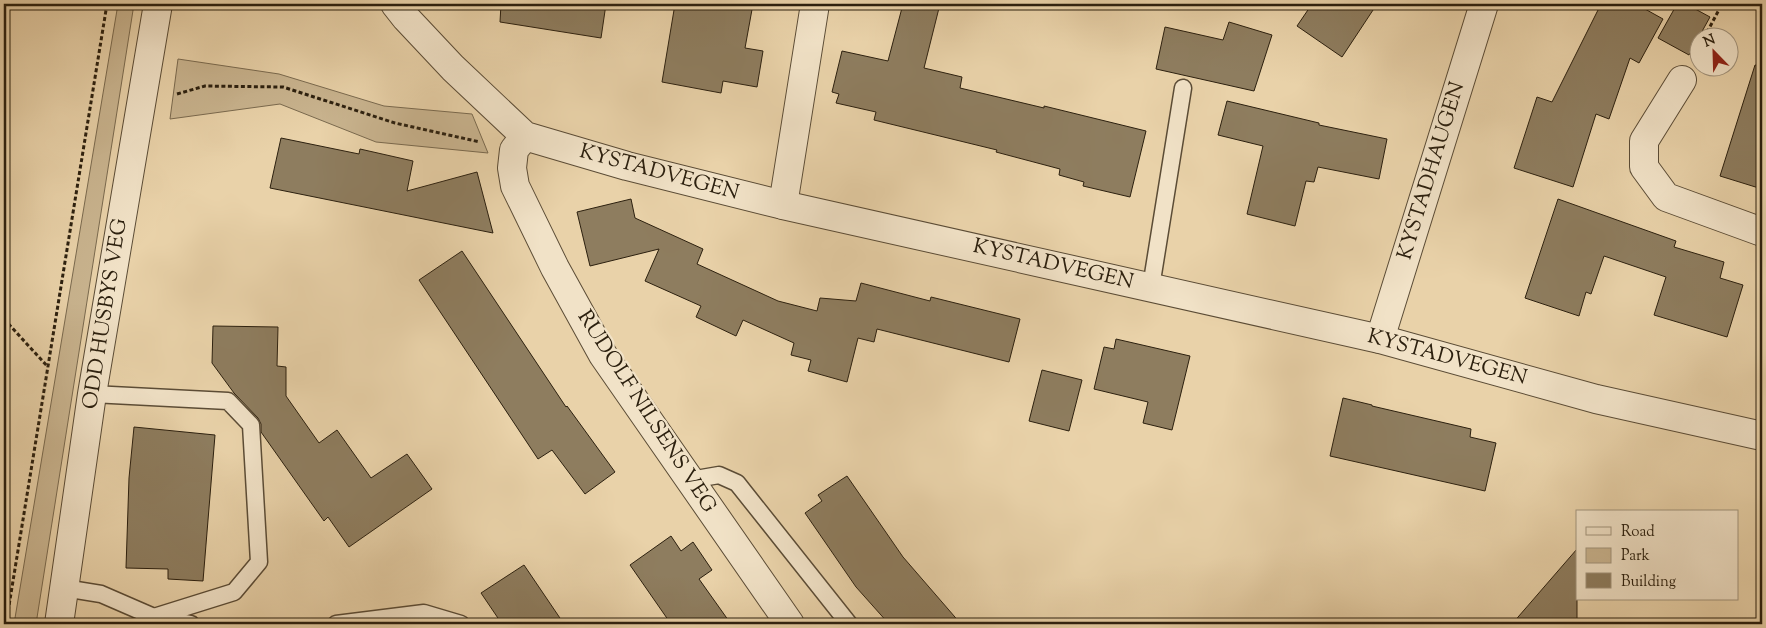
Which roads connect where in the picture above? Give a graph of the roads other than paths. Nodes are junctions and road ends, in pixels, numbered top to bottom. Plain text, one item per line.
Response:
1 (158, 4) edge
2 (395, 4) edge
3 (815, 4) edge
4 (1484, 4) edge
5 (1682, 80) dead end
6 (1183, 88) dead end
7 (520, 143) junction
8 (783, 205) junction
9 (1762, 232) edge
10 (1151, 287) junction
11 (1380, 339) junction
12 (92, 394) junction
13 (1762, 436) edge
14 (690, 480) junction
15 (64, 588) junction
16 (154, 621) edge
17 (58, 624) edge
18 (191, 624) edge
19 (336, 624) edge
20 (460, 624) edge
21 (790, 624) edge
22 (849, 624) edge

1 - 12 street, ODD HUSBYS VEG
2 - 7 street, KYSTADVEGEN
3 - 8 street
4 - 11 street, KYSTADHAUGEN
5 - 9 street
6 - 10 lane
7 - 8 street, KYSTADVEGEN
7 - 14 street, RUDOLF NILSENS VEG
8 - 10 street, KYSTADVEGEN
10 - 11 street, KYSTADVEGEN
11 - 13 street, KYSTADVEGEN
12 - 15 street, ODD HUSBYS VEG
12 - 16 lane
14 - 21 street, RUDOLF NILSENS VEG
14 - 22 lane
15 - 16 lane
15 - 17 street, ODD HUSBYS VEG
16 - 18 lane
19 - 20 lane

